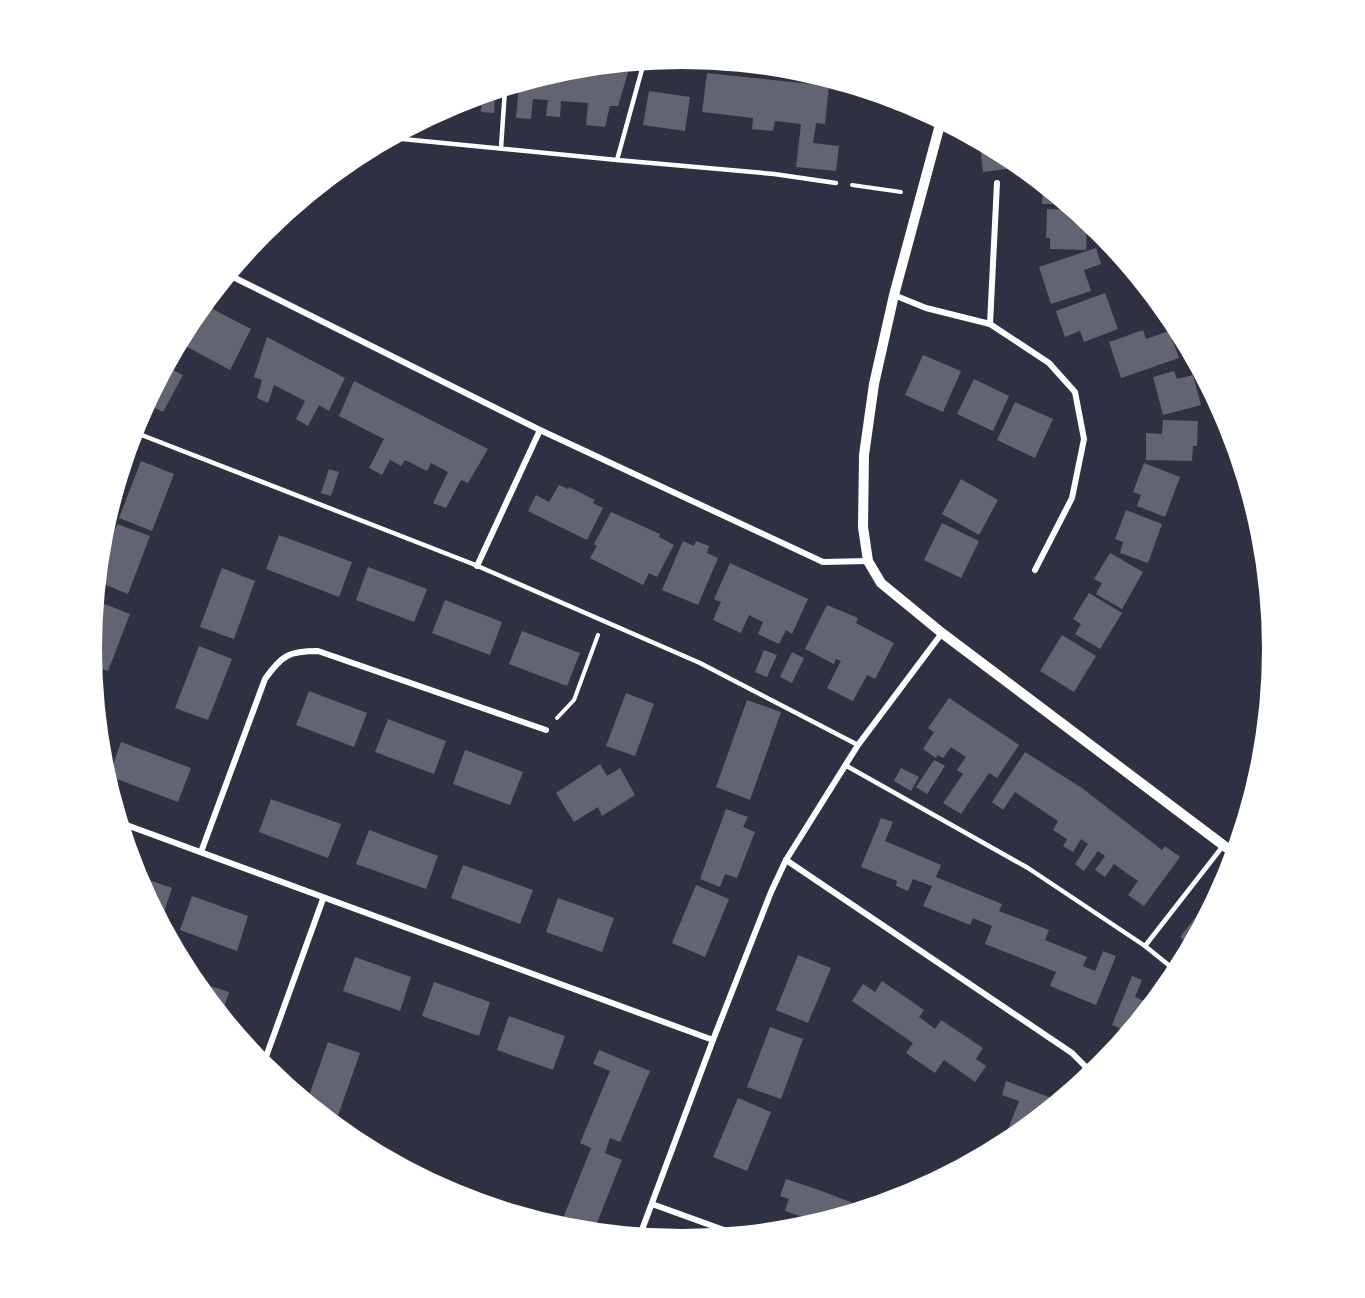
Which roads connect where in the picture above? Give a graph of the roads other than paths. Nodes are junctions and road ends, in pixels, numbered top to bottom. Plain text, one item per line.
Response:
1 (642, 70) edge
2 (504, 97) edge
3 (939, 129) edge
4 (406, 139) edge
5 (501, 148) junction
6 (617, 160) junction
7 (836, 183) road end
8 (997, 183) dead end
9 (236, 279) edge
10 (894, 295) junction
11 (990, 324) junction
12 (540, 430) junction
13 (144, 436) edge
14 (868, 561) junction
15 (477, 566) junction
16 (1035, 570) dead end
17 (942, 633) junction
18 (546, 730) road end
19 (858, 745) junction
20 (845, 765) junction
21 (130, 826) edge
22 (1223, 846) junction
23 (1227, 849) edge
24 (201, 852) junction
25 (786, 860) junction
26 (323, 899) junction
27 (1145, 946) junction
28 (1169, 965) edge
29 (713, 1040) junction
30 (267, 1054) edge
31 (1085, 1067) edge
32 (652, 1203) junction
33 (643, 1228) edge
34 (719, 1228) edge

1 - 6 lane
2 - 5 lane
3 - 10 street
4 - 5 lane
5 - 6 lane
6 - 7 lane
8 - 11 street
9 - 12 street
10 - 11 street
10 - 14 street
11 - 16 street
12 - 14 street
12 - 15 street
13 - 15 lane
14 - 17 street
15 - 19 lane
17 - 19 street
17 - 22 street
18 - 24 street
19 - 20 street
20 - 25 street
20 - 27 lane
21 - 24 street
22 - 23 street
22 - 27 lane
24 - 26 street
25 - 29 street
25 - 31 street
26 - 29 street
26 - 30 street
27 - 28 lane
29 - 32 street
32 - 33 street
32 - 34 street

